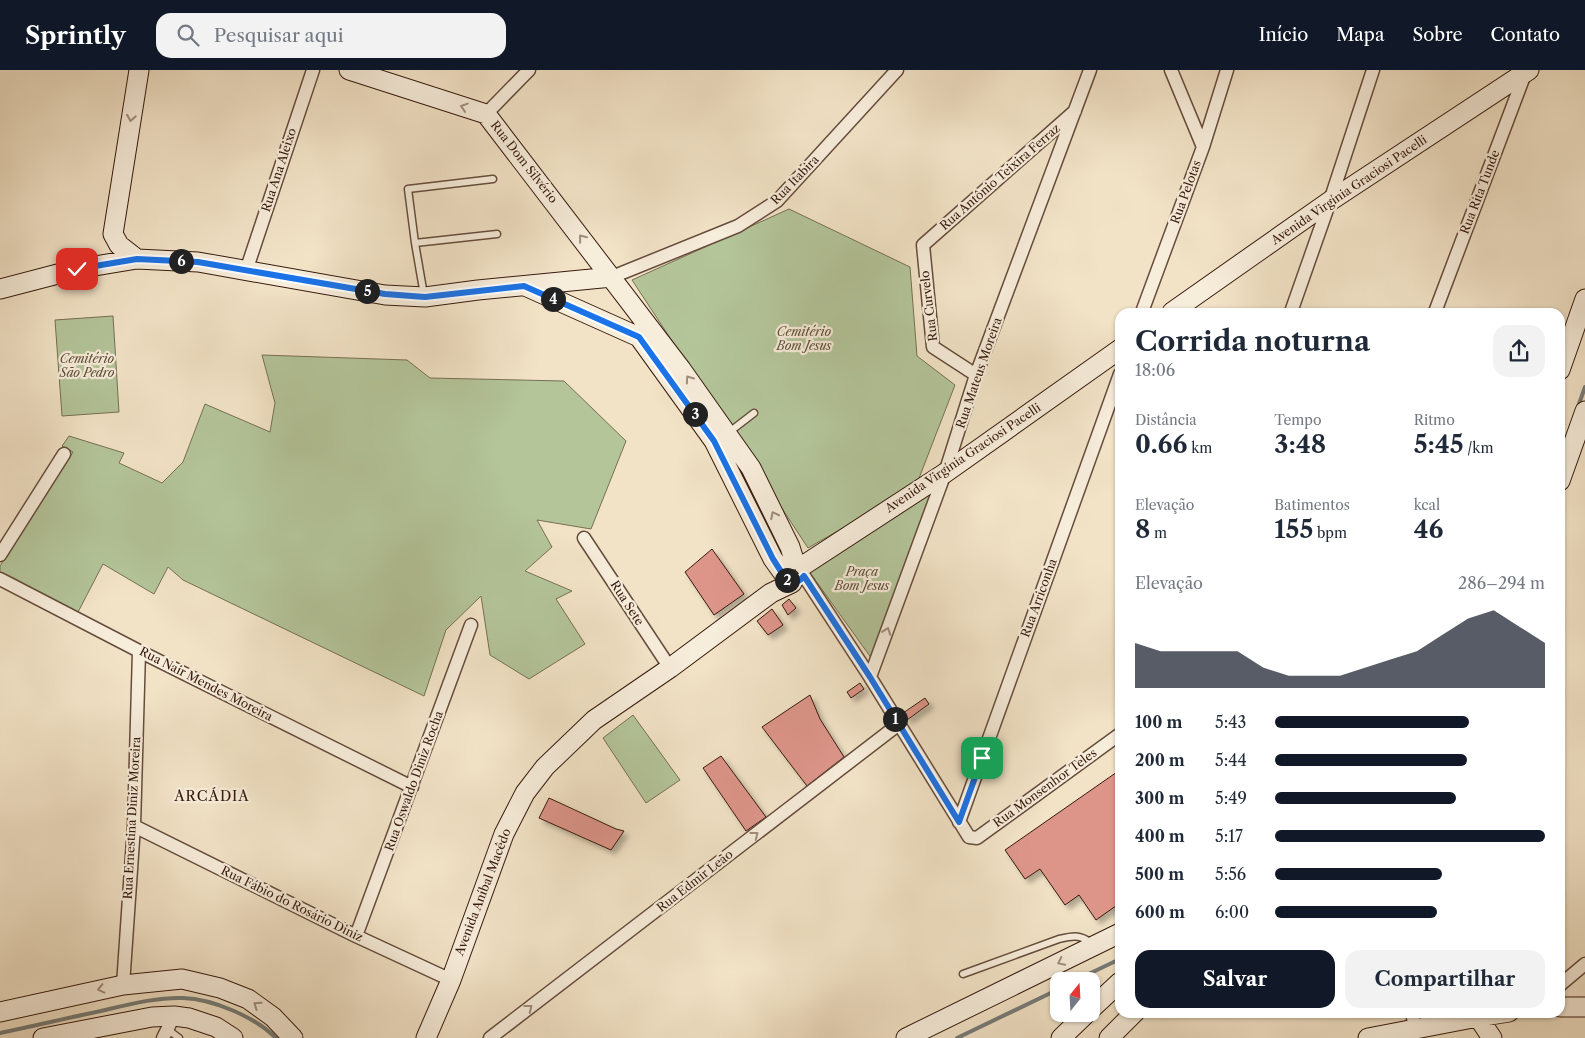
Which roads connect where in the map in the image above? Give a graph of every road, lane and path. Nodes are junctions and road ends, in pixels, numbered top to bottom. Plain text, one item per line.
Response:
1 (139, 70) edge
2 (313, 70) edge
3 (349, 70) edge
4 (529, 70) edge
5 (897, 70) edge
6 (1090, 70) edge
7 (1170, 70) edge
8 (1228, 70) edge
9 (1372, 70) edge
10 (1527, 71) edge
11 (1076, 109) junction
12 (486, 114) junction
13 (1203, 147) junction
14 (493, 179) dead end
15 (1330, 201) junction
16 (497, 234) dead end
17 (415, 243) junction
18 (922, 246) joint
19 (137, 259) junction
20 (246, 271) junction
21 (612, 277) junction
22 (524, 286) junction
23 (0, 289) edge
24 (423, 291) junction
25 (1585, 299) edge
26 (1143, 308) edge
27 (1178, 308) edge
28 (1292, 308) edge
29 (1437, 308) edge
30 (1115, 353) edge
31 (1565, 356) edge
32 (976, 375) junction
33 (1115, 388) edge
34 (1585, 411) edge
35 (754, 413) dead end
36 (720, 437) junction
37 (64, 454) dead end
38 (1565, 467) edge
39 (945, 472) junction
40 (584, 538) dead end
41 (0, 555) edge
42 (793, 572) junction
43 (0, 579) edge
44 (471, 625) dead end
45 (139, 651) junction
46 (670, 668) junction
47 (870, 677) junction
48 (899, 724) junction
49 (1115, 738) edge
50 (412, 787) junction
51 (959, 822) junction
52 (134, 826) junction
53 (1115, 934) edge
54 (356, 936) junction
55 (1094, 945) junction
56 (1585, 964) edge
57 (963, 974) dead end
58 (451, 980) junction
59 (1565, 981) edge
60 (123, 984) junction
61 (1115, 987) edge
62 (1100, 1001) edge
63 (1565, 1007) edge
64 (1585, 1007) edge
65 (0, 1012) edge
66 (1130, 1018) edge
67 (1462, 1018) edge
68 (1479, 1018) edge
69 (1414, 1021) edge
70 (1078, 1022) edge
71 (168, 1028) edge
72 (43, 1038) edge
73 (179, 1038) edge
74 (233, 1038) edge
75 (293, 1038) edge
76 (426, 1038) edge
77 (490, 1038) edge
78 (906, 1038) edge
79 (1061, 1038) edge
80 (1109, 1038) edge
81 (1368, 1038) edge
82 (1492, 1038) edge

1 -> 19 street
2 - 20 street, Rua Ana Aleixo
12 -> 3 street, Rua Dom Silvério
4 - 12 street
5 - 21 street, Rua Itabira
6 - 11 street, Rua Mateus Moreira
7 - 13 street
8 - 13 street, Rua Pelotas
9 - 15 street
10 - 15 street, Avenida Virgínia Graciosi Pacelli
10 - 29 street, Rua Rita Tunde
11 - 18 street, Rua Antônio Teixira Ferraz
11 - 32 street, Rua Mateus Moreira
21 -> 12 street, Rua Dom Silvério
13 - 26 street, Rua Pelotas
14 - 17 lane
15 - 27 street, Avenida Virgínia Graciosi Pacelli
15 - 28 street
16 - 17 lane
17 - 24 lane
18 - 32 street, Rua Curvelo
19 - 20 street
19 - 23 street
20 - 24 street
21 - 22 street
36 -> 21 street, Rua Dom Silvério
22 - 24 street
22 - 36 street
25 - 31 street
30 - 39 street, Avenida Virgínia Graciosi Pacelli
32 - 39 street, Rua Mateus Moreira
33 - 51 street, Rua Arriconha
34 - 38 street
35 - 36 lane
36 - 42 street
37 - 41 street
39 - 42 street, Avenida Virgínia Graciosi Pacelli
47 -> 39 street, Rua Mateus Moreira
40 - 46 street, Rua Sete
42 - 46 street, Avenida Aníbal Macêdo
42 - 47 street
43 - 45 street, Rua Nair Mendes Moreira
44 - 50 street, Rua Oswaldo Diniz Rocha
45 - 50 street, Rua Nair Mendes Moreira
45 - 52 street, Rua Ernestina Diniz Moreira
46 - 58 street, Avenida Aníbal Macêdo
47 - 48 street
48 - 51 street
77 -> 48 street, Rua Edmir Leão
49 - 51 street, Rua Monsenhor Teles
50 - 54 street, Rua Oswaldo Diniz Rocha
52 - 54 street, Rua Fábio do Rosário Diniz
52 - 60 street, Rua Ernestina Diniz Moreira
53 - 55 street
54 - 58 street, Rua Fábio do Rosário Diniz
55 - 57 lane
55 -> 78 street
56 - 59 street
58 - 76 street, Avenida Aníbal Macêdo
60 -> 65 street
75 -> 60 street
61 - 62 street
63 - 64 street
66 - 80 street
67 - 69 street
68 - 82 street
69 - 81 street
70 - 79 street
71 - 72 street
71 - 73 lane
71 - 74 street

